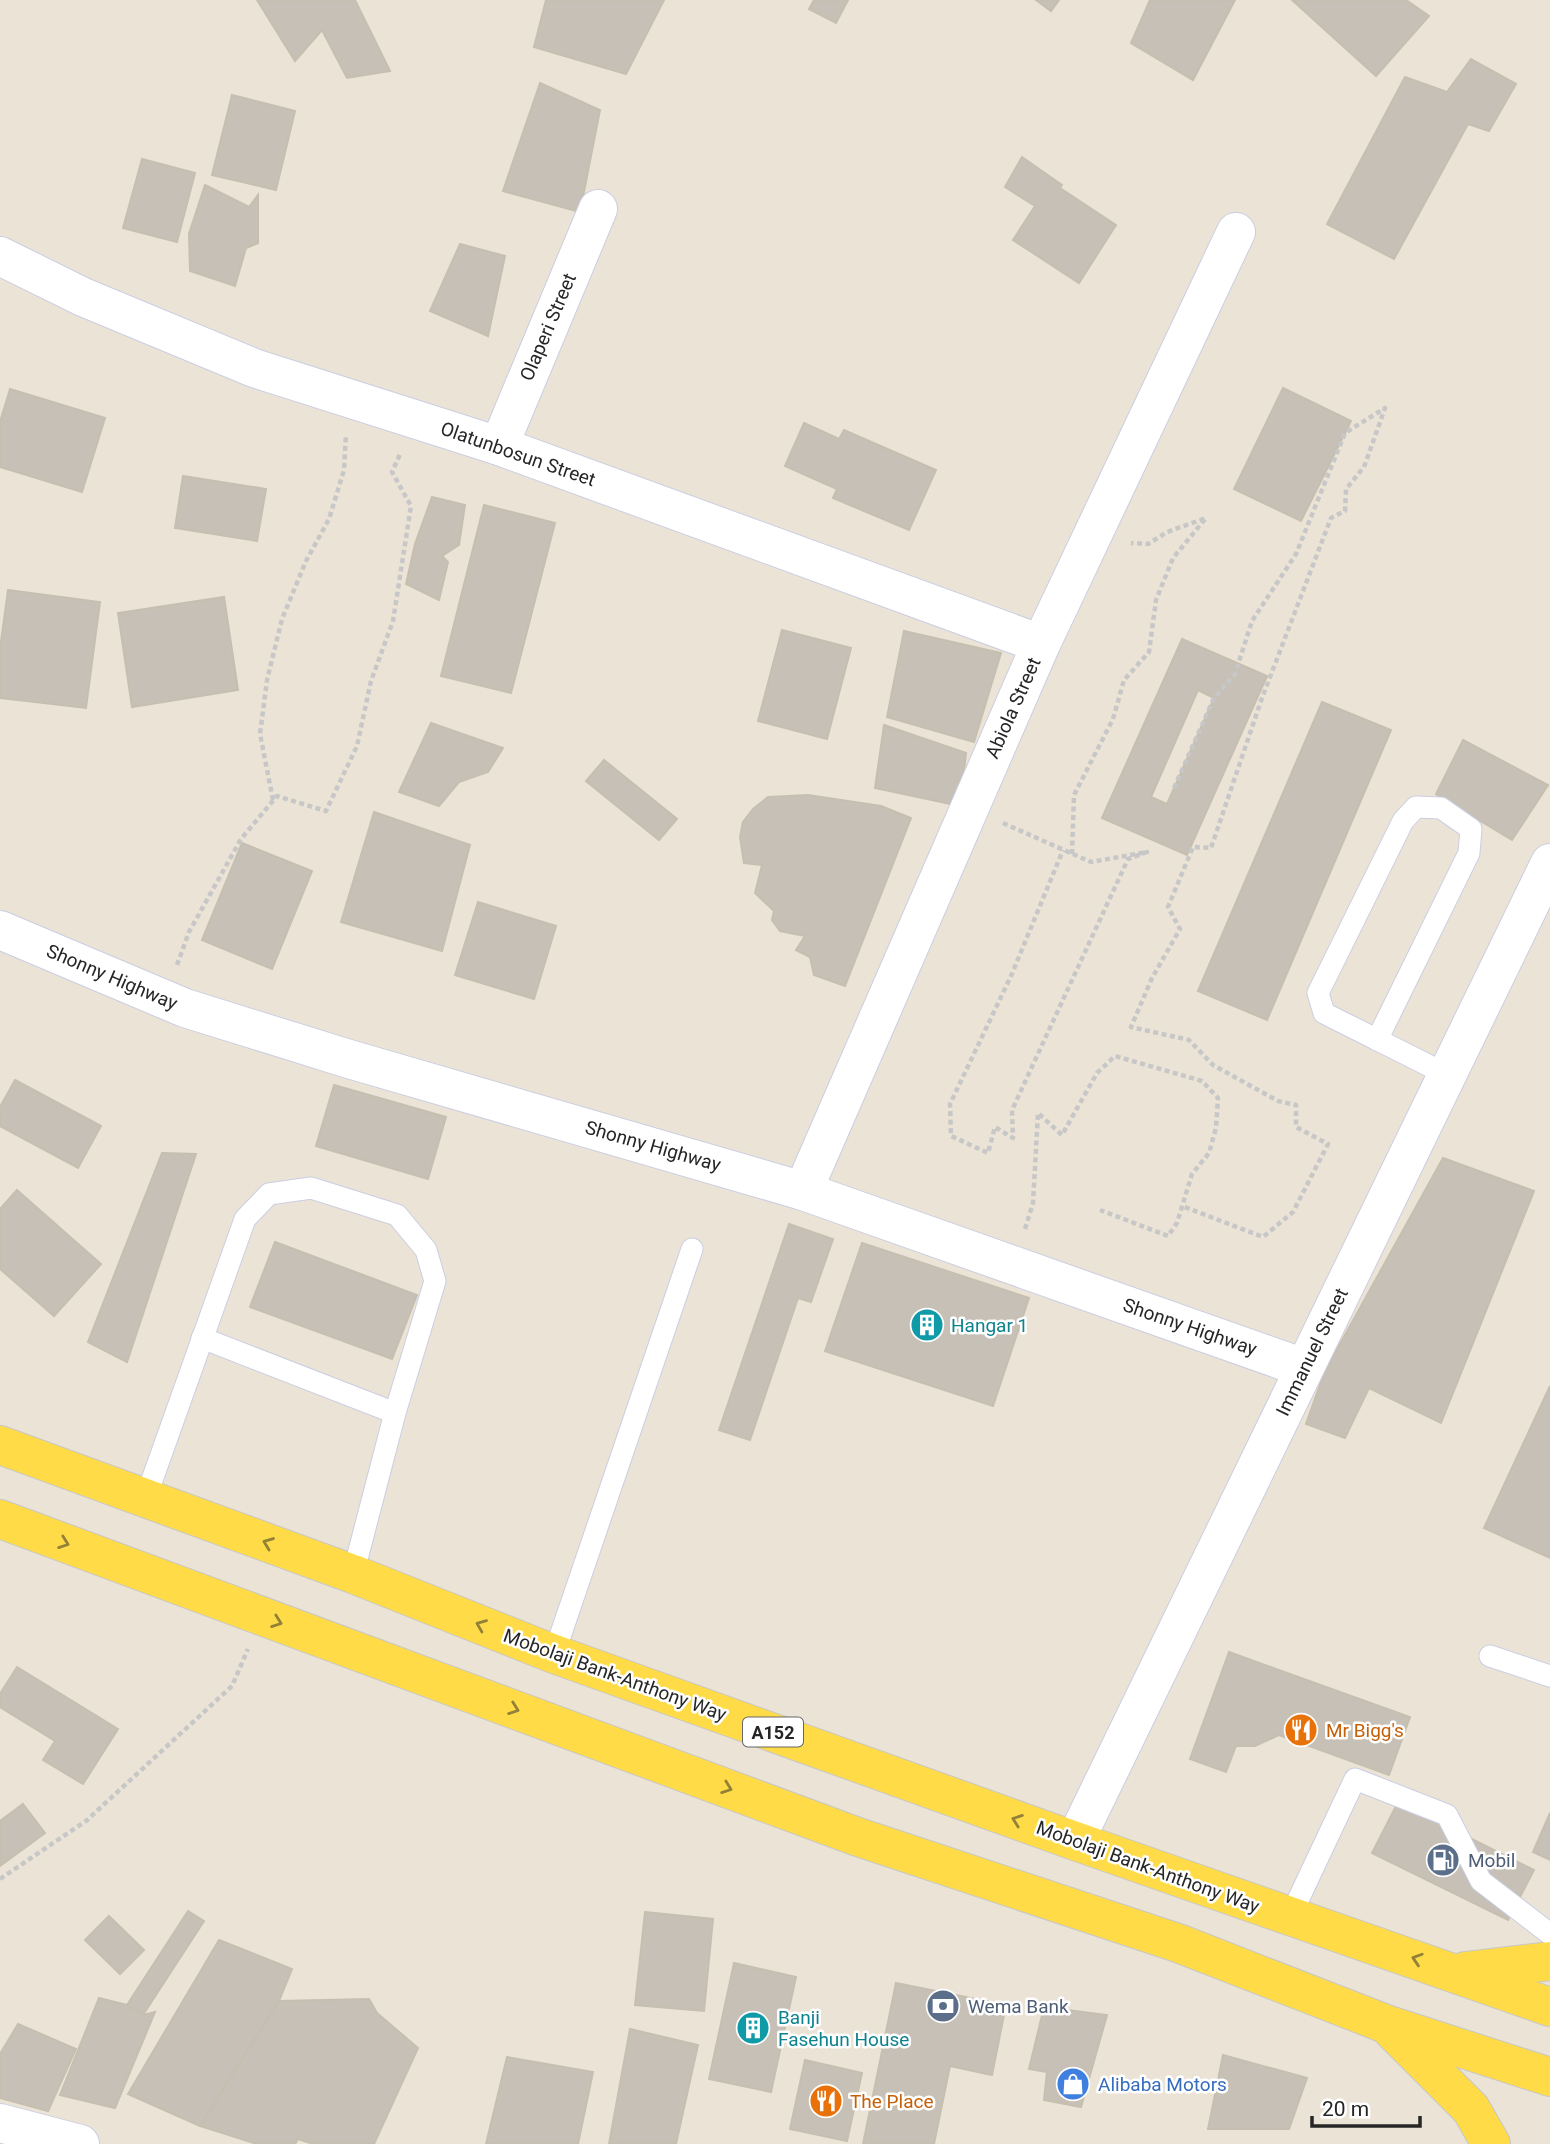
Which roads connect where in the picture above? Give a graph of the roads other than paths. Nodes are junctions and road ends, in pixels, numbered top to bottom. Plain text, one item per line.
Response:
1 (598, 209) dead end
2 (1237, 232) dead end
3 (0, 256) edge
4 (499, 446) junction
5 (1041, 644) junction
6 (1550, 863) edge
7 (0, 930) edge
8 (1377, 1040) junction
9 (1446, 1074) junction
10 (803, 1191) junction
11 (692, 1249) dead end
12 (202, 1338) junction
13 (1304, 1368) junction
14 (395, 1413) junction
15 (0, 1445) edge
16 (146, 1497) junction
17 (0, 1519) edge
18 (353, 1574) junction
19 (554, 1654) junction
20 (1490, 1656) dead end
21 (1550, 1676) edge
22 (1075, 1841) junction
23 (1290, 1917) junction
24 (1550, 1934) edge
25 (1550, 1961) edge
26 (1456, 1972) junction
27 (1550, 2007) edge
28 (1386, 2024) junction
29 (1550, 2077) edge
30 (0, 2123) edge
31 (80, 2144) edge
32 (1491, 2144) edge

1 - 4 street, Olaperi Street
2 - 5 street, Abiola Street
3 - 4 street, Olatunbosun Street
4 - 5 street, Olatunbosun Street
5 - 10 street, Abiola Street
6 - 9 street, Immanuel Street
7 - 10 street, Shonny Highway
8 - 8 lane
8 - 9 lane
9 - 13 street, Immanuel Street
10 - 13 street, Shonny Highway
11 - 19 lane
12 - 14 lane
12 - 14 lane
12 - 16 lane
13 - 22 street, Immanuel Street
14 - 18 lane
15 - 16 main road, Mobolaji Bank-Anthony Way / A152
18 -> 16 main road, Mobolaji Bank-Anthony Way / A152
17 -> 28 main road
19 -> 18 main road, Mobolaji Bank-Anthony Way / A152
22 -> 19 main road, Mobolaji Bank-Anthony Way / A152
20 - 21 lane
22 - 23 main road, Mobolaji Bank-Anthony Way / A152
23 - 24 lane
26 -> 23 main road, Mobolaji Bank-Anthony Way / A152
25 - 26 main road, A152
26 - 27 main road, Mobolaji Bank-Anthony Way / A152
28 - 29 main road
28 - 32 main road
30 - 31 street

